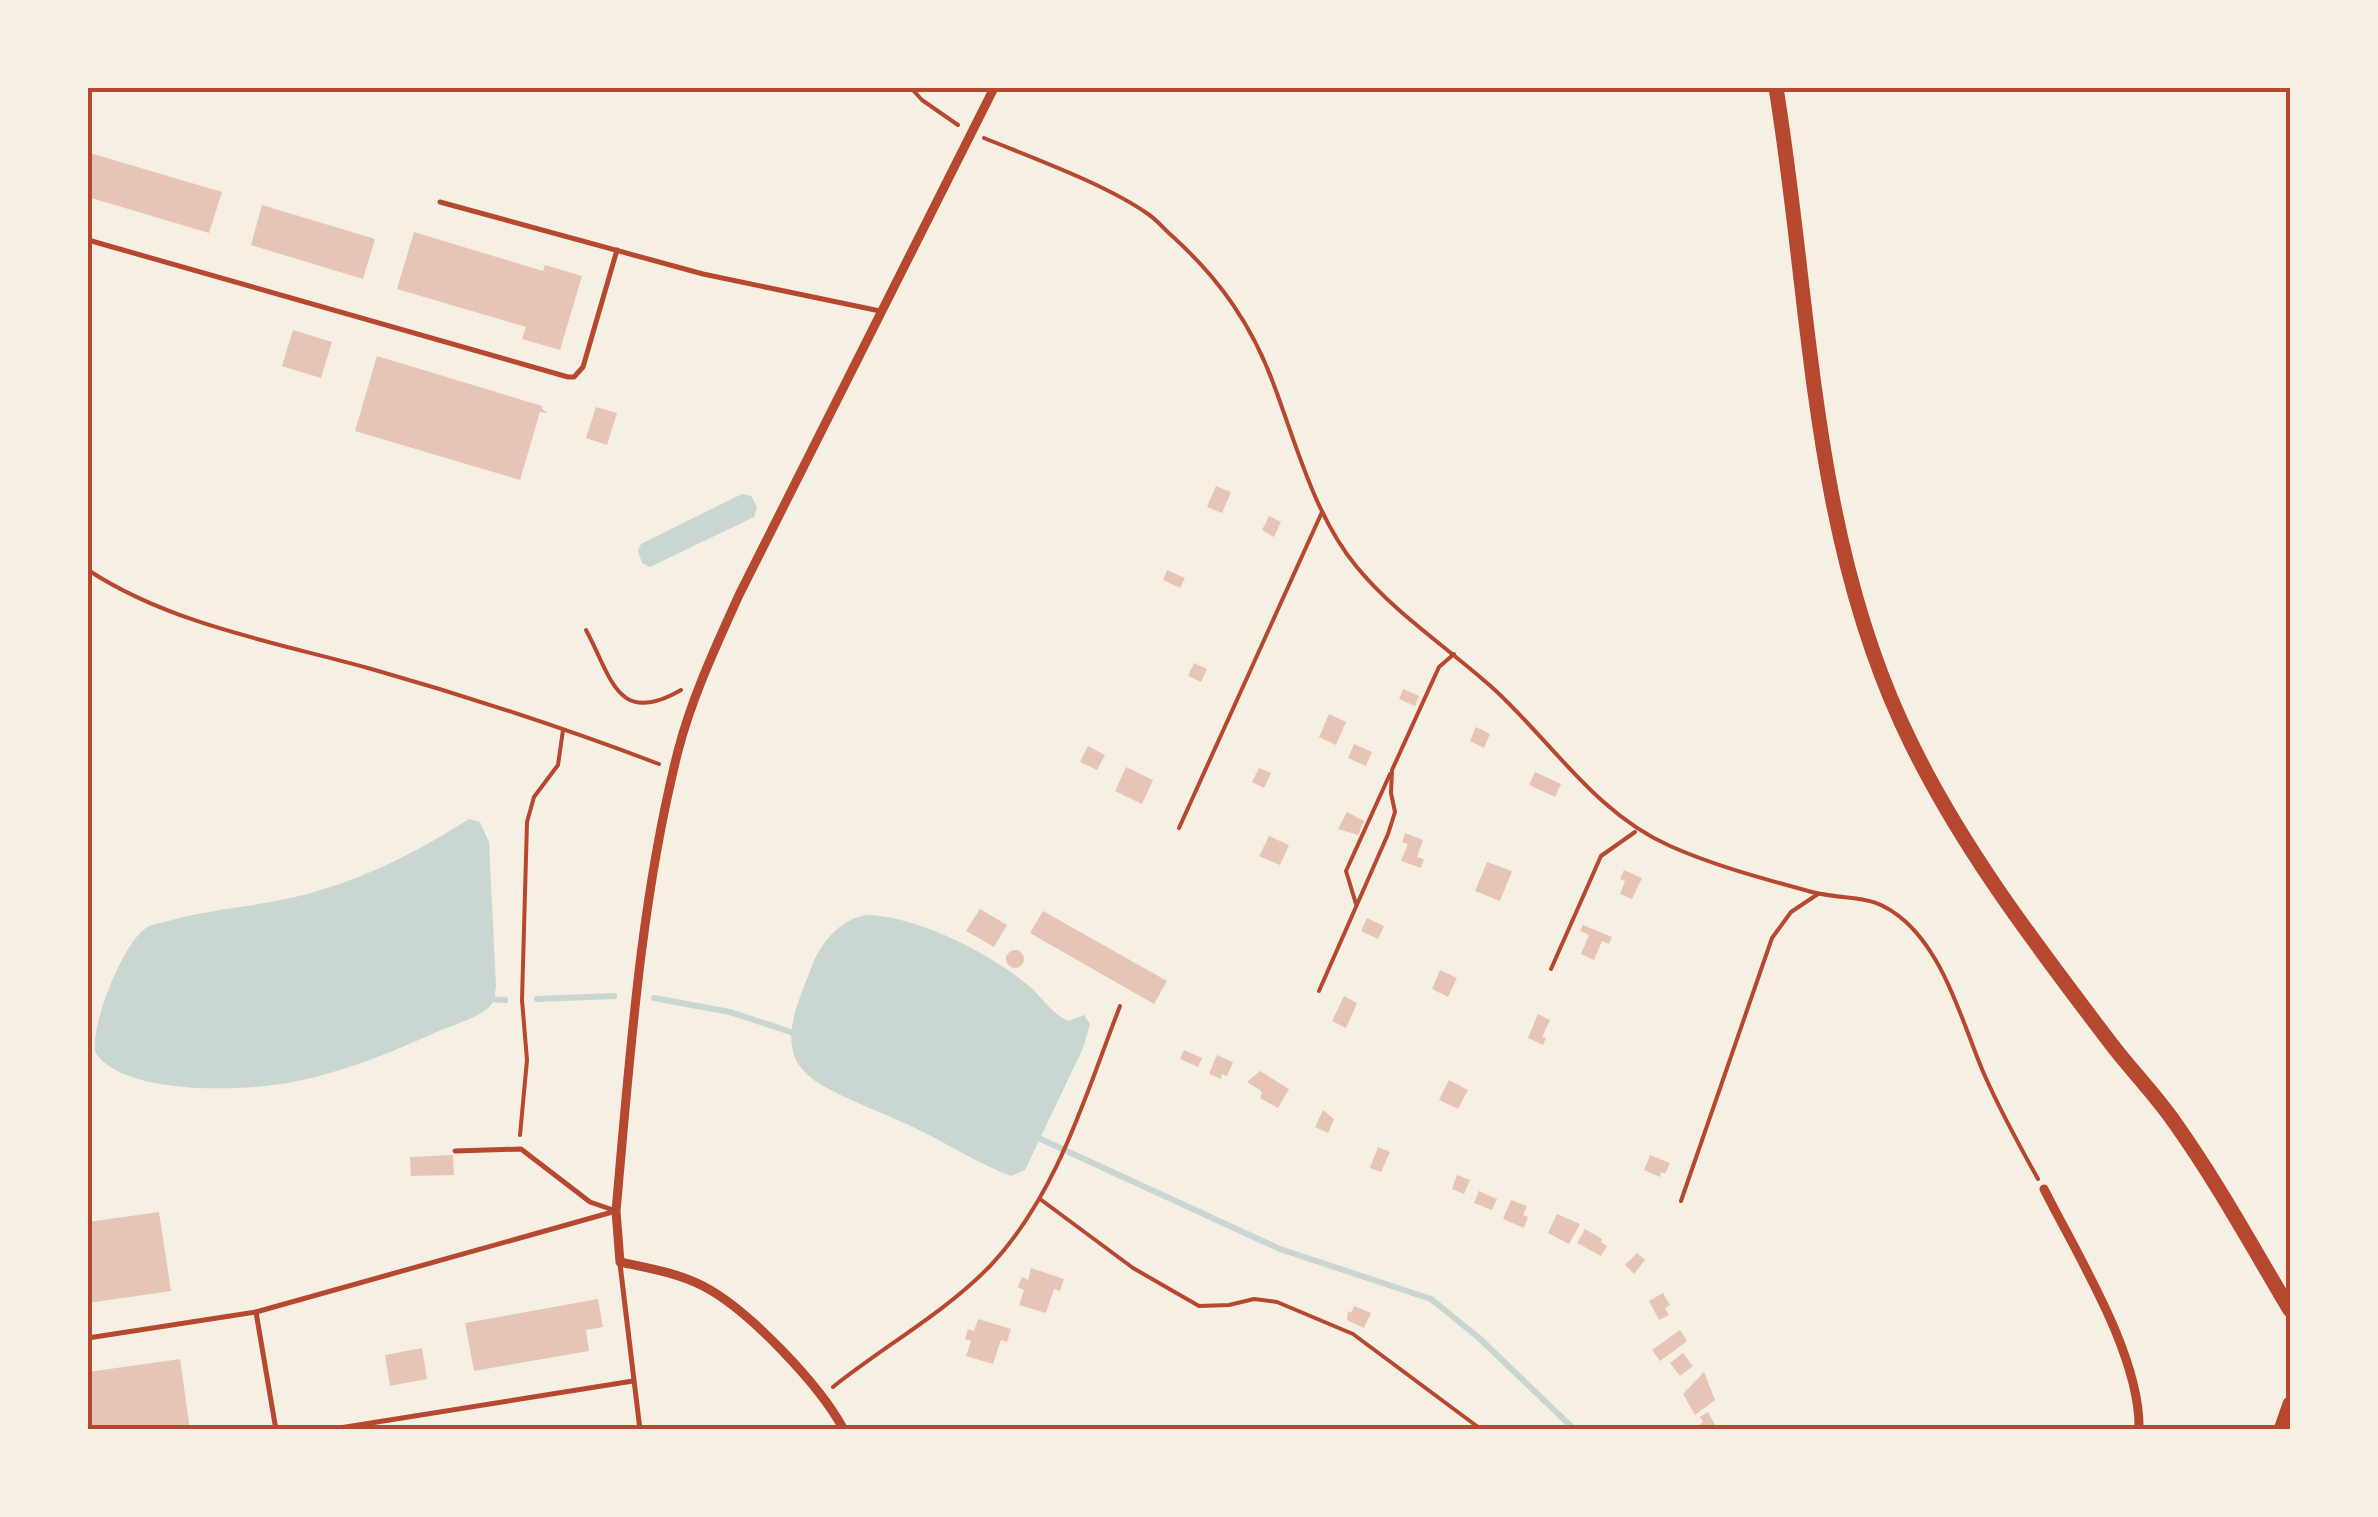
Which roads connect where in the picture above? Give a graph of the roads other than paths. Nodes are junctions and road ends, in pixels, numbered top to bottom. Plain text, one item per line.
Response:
1 (994, 88) edge
2 (1776, 88) edge
3 (440, 202) dead end
4 (88, 240) edge
5 (617, 250) junction
6 (883, 312) junction
7 (455, 1151) dead end
8 (2044, 1190) road end
9 (616, 1211) junction
10 (620, 1262) junction
11 (2290, 1310) edge
12 (256, 1312) junction
13 (88, 1338) edge
14 (633, 1382) junction
15 (2290, 1404) edge
16 (276, 1430) edge
17 (327, 1430) edge
18 (640, 1430) edge
19 (844, 1430) edge
20 (2140, 1430) edge
21 (2281, 1430) edge

1 - 6 street
2 - 11 main road
3 - 5 lane
4 - 5 lane
5 - 6 lane
6 - 9 street
7 - 9 lane
8 - 20 street
9 - 10 street
9 - 12 lane
10 - 14 lane
10 - 19 street
12 - 13 lane
12 - 16 lane
14 - 17 lane
14 - 18 lane
15 - 21 main road

